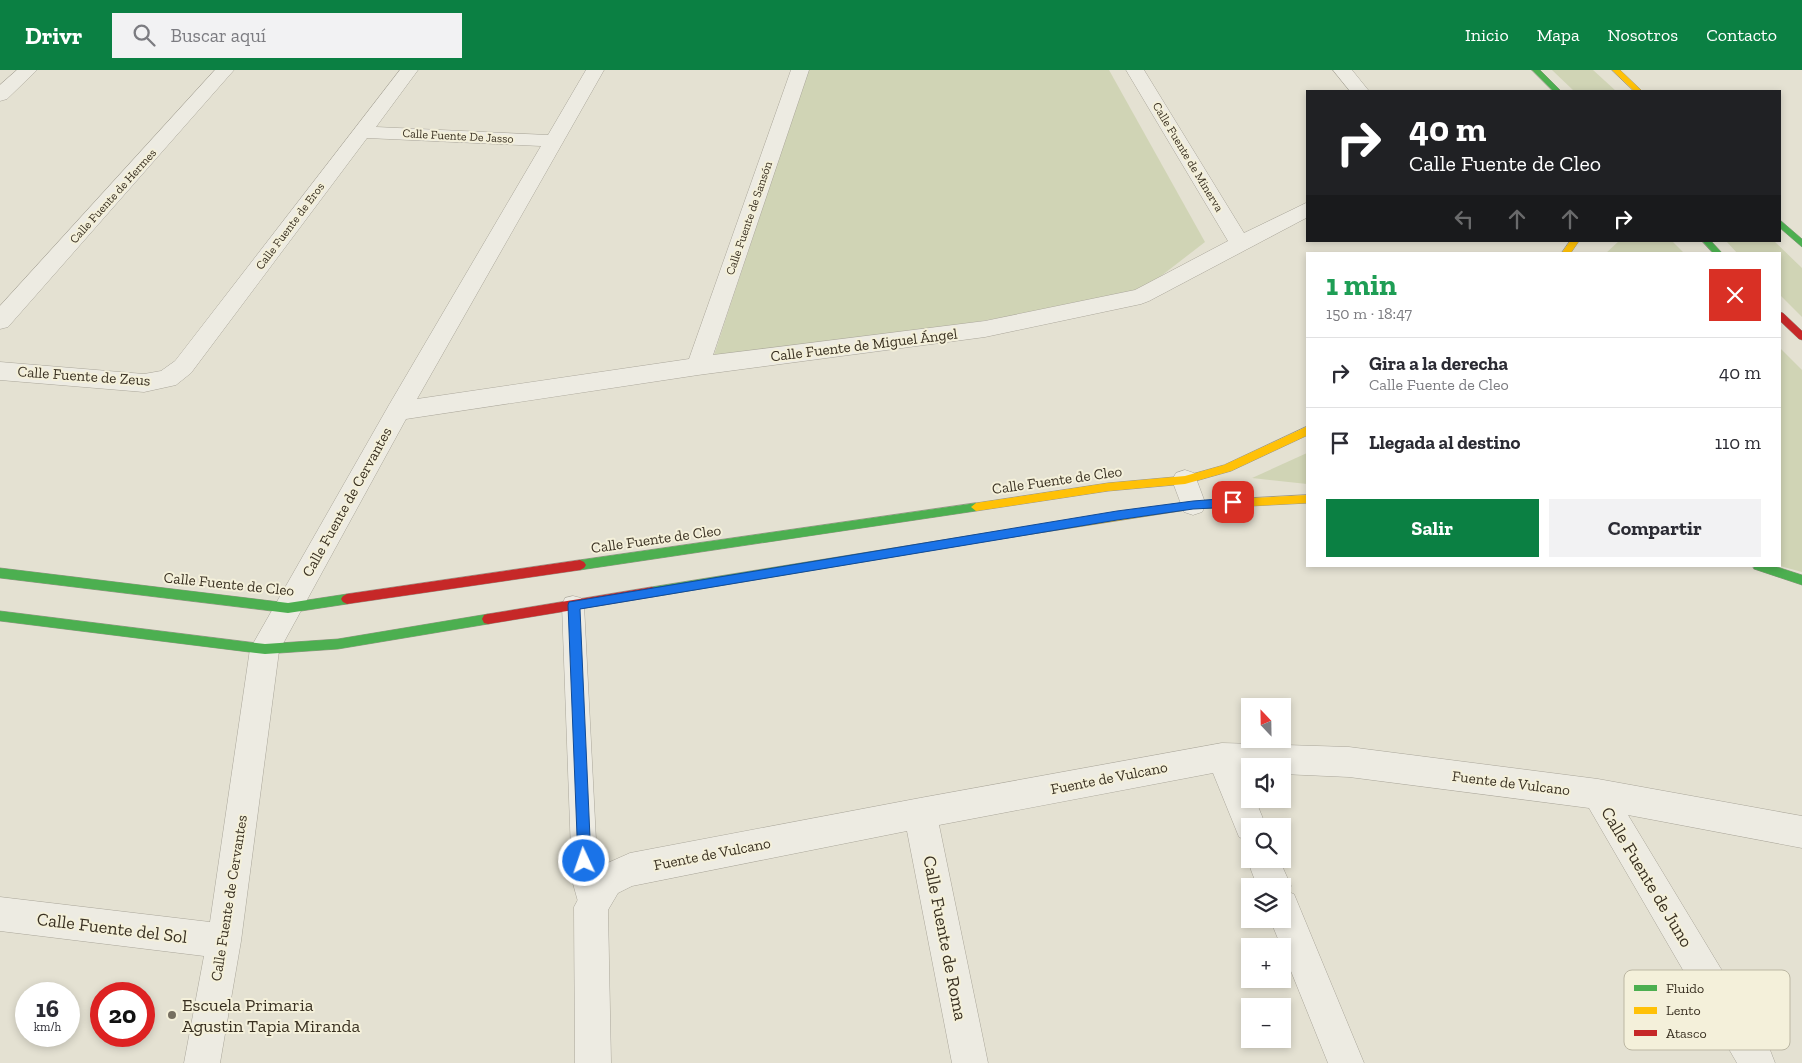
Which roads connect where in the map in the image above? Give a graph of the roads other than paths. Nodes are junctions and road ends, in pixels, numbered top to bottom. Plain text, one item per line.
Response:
1 (28, 70) edge
2 (225, 70) edge
3 (409, 70) edge
4 (596, 70) edge
5 (800, 70) edge
6 (1135, 70) edge
7 (1342, 70) edge
8 (1536, 70) edge
9 (1616, 70) edge
10 (1359, 90) edge
11 (1556, 90) edge
12 (1637, 90) edge
13 (0, 95) edge
14 (361, 132) junction
15 (554, 141) junction
16 (1306, 209) edge
17 (1781, 224) edge
18 (1574, 242) edge
19 (1707, 242) edge
20 (1240, 244) junction
21 (1802, 244) edge
22 (1567, 252) edge
23 (1717, 252) edge
24 (1781, 316) edge
25 (0, 321) edge
26 (1802, 337) edge
27 (698, 366) junction
28 (0, 371) edge
29 (168, 379) joint
30 (398, 411) junction
31 (1306, 431) edge
32 (1185, 480) junction
33 (1306, 499) edge
34 (1193, 505) junction
35 (1761, 567) edge
36 (0, 573) edge
37 (1802, 580) edge
38 (574, 605) junction
39 (288, 608) junction
40 (0, 616) edge
41 (265, 649) junction
42 (1222, 757) junction
43 (1598, 794) junction
44 (920, 813) junction
45 (1247, 818) edge
46 (1802, 832) edge
47 (591, 907) junction
48 (0, 914) edge
49 (1291, 928) edge
50 (224, 941) junction
51 (1702, 970) edge
52 (1749, 1050) edge
53 (202, 1063) edge
54 (593, 1063) edge
55 (970, 1063) edge
56 (1346, 1063) edge
57 (1757, 1063) edge

1 - 13 street
2 - 25 street, Calle Fuente de Hermes
3 - 14 street, Calle Fuente de Eros
4 - 15 street, Calle Fuente de Cervantes
5 - 27 street, Calle Fuente de Sansón
6 - 20 street, Calle Fuente de Minerva
7 - 10 street
8 - 11 street
9 - 12 street
14 - 15 street, Calle Fuente De Jasso
14 - 29 street, Calle Fuente de Eros
15 - 30 street, Calle Fuente de Cervantes
16 - 20 street, Calle Fuente de Miguel Ángel
17 - 21 street
18 - 22 street
19 - 23 street
20 - 27 street, Calle Fuente de Miguel Ángel
24 - 26 street
27 - 30 street, Calle Fuente de Miguel Ángel
28 - 29 street, Calle Fuente de Zeus
30 - 39 street, Calle Fuente de Cervantes
31 - 32 street, Calle Fuente de Cleo
32 - 34 street
32 - 39 street, Calle Fuente de Cleo
33 - 34 street
34 - 38 street
35 - 37 street
36 - 39 street, Calle Fuente de Cleo
38 - 41 street
38 - 47 lane
39 - 41 street, Calle Fuente de Cervantes
40 - 41 street
41 - 50 street, Calle Fuente de Cervantes
42 - 43 street, Fuente de Vulcano
42 - 44 street, Fuente de Vulcano
42 - 45 street
43 - 46 street, Fuente de Vulcano
43 - 51 street, Calle Fuente de Juno
44 - 47 street, Fuente de Vulcano
44 - 55 street, Calle Fuente de Roma
47 - 54 street
48 - 50 street, Calle Fuente del Sol
49 - 56 street
50 - 53 street, Calle Fuente de Cervantes
52 - 57 street, Calle Fuente de Juno

